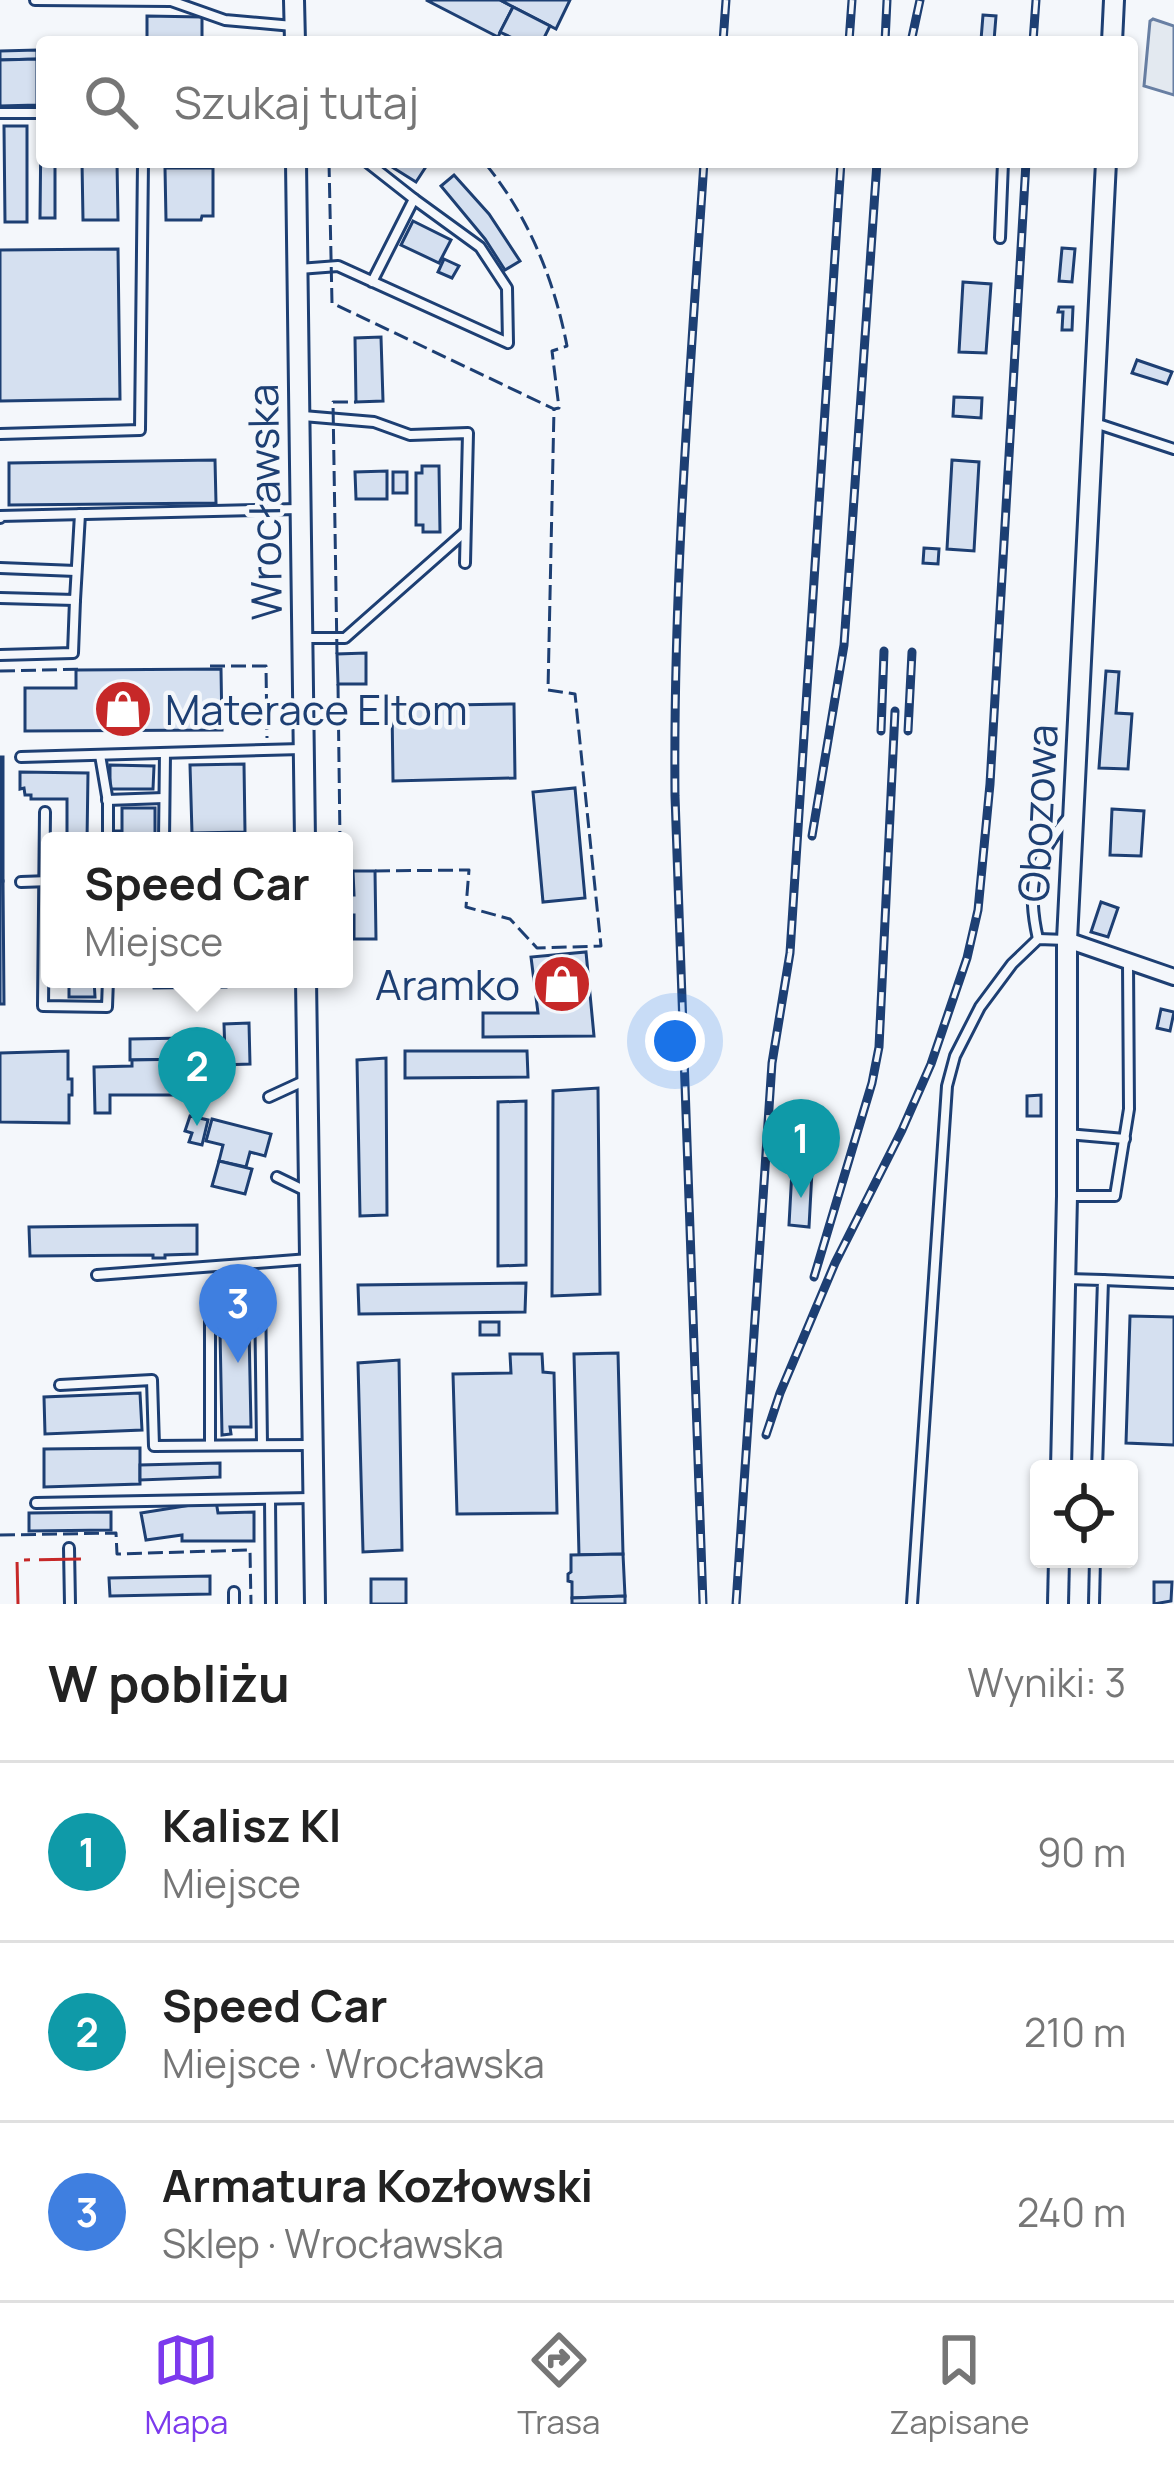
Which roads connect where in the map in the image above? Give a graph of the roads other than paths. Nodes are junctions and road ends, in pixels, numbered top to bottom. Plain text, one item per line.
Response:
1 (35, 0) edge
2 (294, 0) edge
3 (1114, 0) edge
4 (295, 34) edge
5 (1112, 36) edge
6 (0, 113) edge
7 (36, 113) edge
8 (143, 168) edge
9 (296, 168) edge
10 (375, 168) edge
11 (1003, 168) edge
12 (1106, 168) edge
13 (414, 199) junction
14 (1000, 238) dead end
15 (297, 269) junction
16 (372, 281) junction
17 (299, 416) junction
18 (1093, 423) junction
19 (0, 434) edge
20 (1174, 449) edge
21 (300, 509) junction
22 (80, 514) junction
23 (0, 518) edge
24 (466, 531) junction
25 (465, 563) dead end
26 (0, 568) edge
27 (76, 571) junction
28 (0, 598) edge
29 (75, 600) junction
30 (302, 638) junction
31 (0, 655) edge
32 (303, 749) junction
33 (164, 753) junction
34 (100, 754) junction
35 (21, 757) dead end
36 (164, 798) junction
37 (107, 800) junction
38 (1074, 810) junction
39 (45, 812) dead end
40 (46, 832) edge
41 (108, 832) edge
42 (164, 832) edge
43 (304, 832) edge
44 (41, 881) edge
45 (22, 882) dead end
46 (1038, 939) junction
47 (1067, 940) junction
48 (1128, 962) junction
49 (1174, 977) edge
50 (44, 988) edge
51 (108, 988) edge
52 (306, 988) edge
53 (308, 1080) junction
54 (269, 1097) dead end
55 (1067, 1134) junction
56 (1125, 1139) junction
57 (277, 1177) dead end
58 (309, 1193) junction
59 (1067, 1196) junction
60 (310, 1258) junction
61 (97, 1275) dead end
62 (1066, 1279) junction
63 (1103, 1280) junction
64 (1174, 1283) edge
65 (60, 1385) dead end
66 (210, 1444) junction
67 (262, 1445) junction
68 (313, 1445) junction
69 (1061, 1460) edge
70 (1097, 1460) edge
71 (270, 1498) junction
72 (313, 1498) junction
73 (36, 1503) dead end
74 (69, 1548) dead end
75 (1059, 1568) edge
76 (1095, 1568) edge
77 (233, 1592) dead end
78 (70, 1604) edge
79 (234, 1604) edge
80 (271, 1604) edge
81 (315, 1604) edge
82 (912, 1604) edge
83 (1058, 1604) edge
84 (1094, 1604) edge

1 - 4 lane
2 - 4 street
3 - 5 street
6 - 7 lane
8 - 19 lane
9 - 15 street, Wrocławska
10 - 13 lane
11 - 14 lane
12 - 18 street, Obozowa
13 - 16 lane
13 - 16 lane
15 - 16 lane
15 - 17 street, Wrocławska
17 - 21 street, Wrocławska
17 - 24 lane
18 - 20 lane
18 - 38 street, Obozowa
21 - 22 lane
21 - 30 street, Wrocławska
22 - 23 lane
22 - 27 lane
24 - 25 lane
24 - 30 lane
26 - 27 lane
27 - 29 lane
28 - 29 lane
29 - 31 lane
30 - 32 street, Wrocławska
32 - 33 lane
32 - 43 street, Wrocławska
33 - 34 lane
33 - 36 lane
34 - 35 lane
34 - 37 lane
36 - 37 lane
36 - 42 lane
37 - 41 lane
38 - 46 lane
38 - 47 street, Obozowa
39 - 40 lane
44 - 45 lane
46 - 47 lane
46 - 82 lane
47 - 48 street
47 - 55 street, Obozowa
48 - 49 street
48 - 56 lane
50 - 51 lane
52 - 53 street
53 - 54 lane
53 - 58 street
55 - 56 lane
55 - 59 street, Obozowa
56 - 59 lane
57 - 58 lane
58 - 60 street
59 - 62 street, Obozowa
60 - 61 lane
60 - 68 street
62 - 63 lane
62 - 69 street, Obozowa
63 - 64 lane
63 - 70 lane
65 - 66 lane
66 - 67 lane
66 - 67 lane
67 - 68 lane
68 - 72 street
71 - 72 lane
71 - 73 lane
71 - 80 lane
72 - 81 street
74 - 78 lane
75 - 83 street
76 - 84 lane
77 - 79 lane

